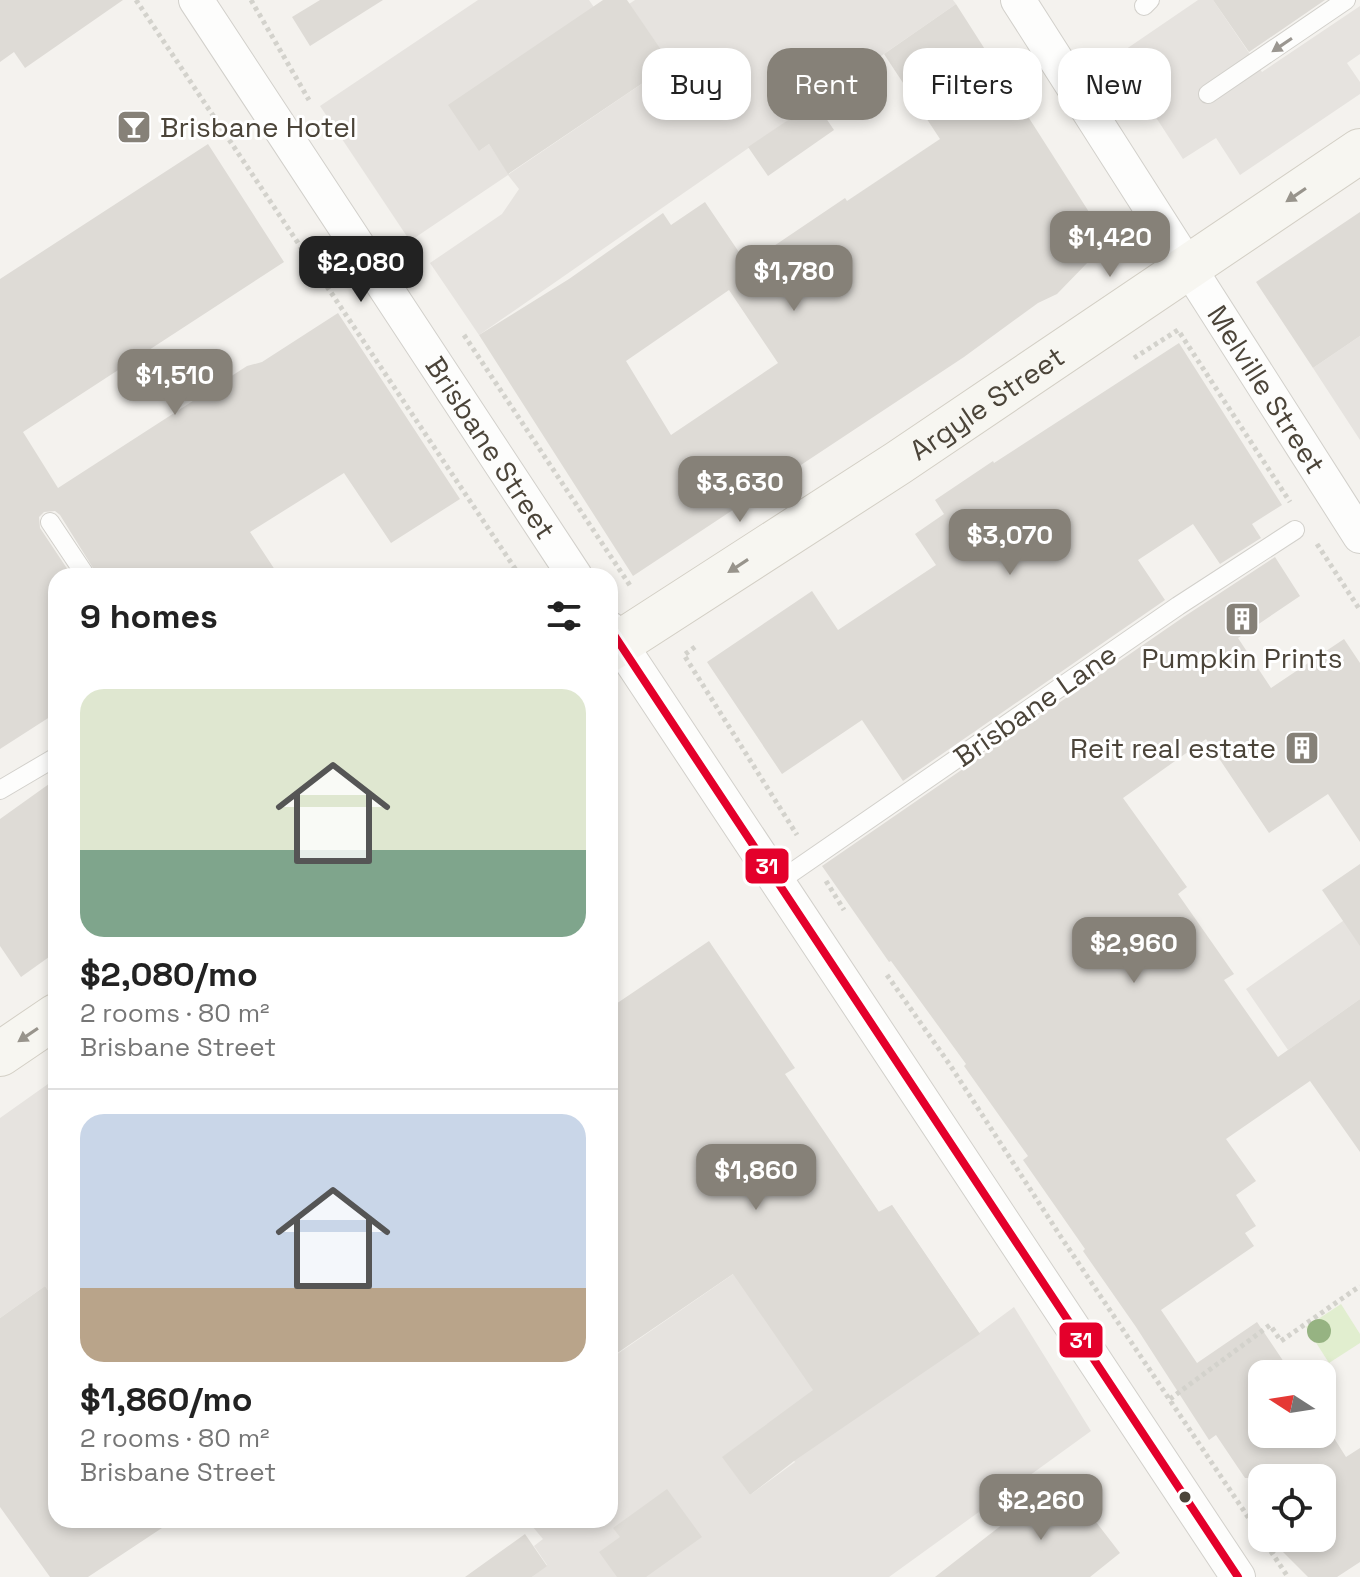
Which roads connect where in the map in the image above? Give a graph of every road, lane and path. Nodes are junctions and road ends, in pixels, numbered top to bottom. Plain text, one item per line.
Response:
1 (136, 0) edge
2 (196, 0) edge
3 (251, 0) edge
4 (1018, 0) edge
5 (1346, 0) edge
6 (1208, 94) dead end
7 (313, 106) dead end
8 (1360, 151) edge
9 (1188, 267) junction
10 (460, 328) dead end
11 (1126, 363) dead end
12 (50, 522) dead end
13 (1301, 526) junction
14 (1360, 536) edge
15 (81, 568) edge
16 (515, 568) edge
17 (570, 568) edge
18 (632, 589) dead end
19 (1360, 610) edge
20 (618, 637) edge
21 (697, 646) dead end
22 (618, 647) edge
23 (48, 762) edge
24 (0, 790) edge
25 (812, 859) junction
26 (778, 882) junction
27 (845, 912) dead end
28 (879, 964) dead end
29 (48, 1021) edge
30 (0, 1054) edge
31 (1360, 1286) edge
32 (1170, 1399) junction
33 (1248, 1517) edge
34 (1272, 1552) edge
35 (1238, 1577) edge
36 (1288, 1577) edge

1 - 16 path
2 - 17 street, Brisbane Street
3 - 7 path
4 - 9 street, Melville Street
5 -> 6 lane
8 -> 9 main road, Argyle Street
9 - 14 street, Melville Street
9 -> 20 main road, Argyle Street
10 - 18 path
11 - 13 path
12 - 15 lane
13 - 19 path
13 - 25 lane, Brisbane Lane
21 - 25 path
22 - 26 street
23 - 24 lane
25 - 26 lane, Brisbane Lane
25 - 27 path
26 - 35 street
28 - 32 path
29 -> 30 main road
31 - 32 path
32 - 33 path
34 - 36 path

